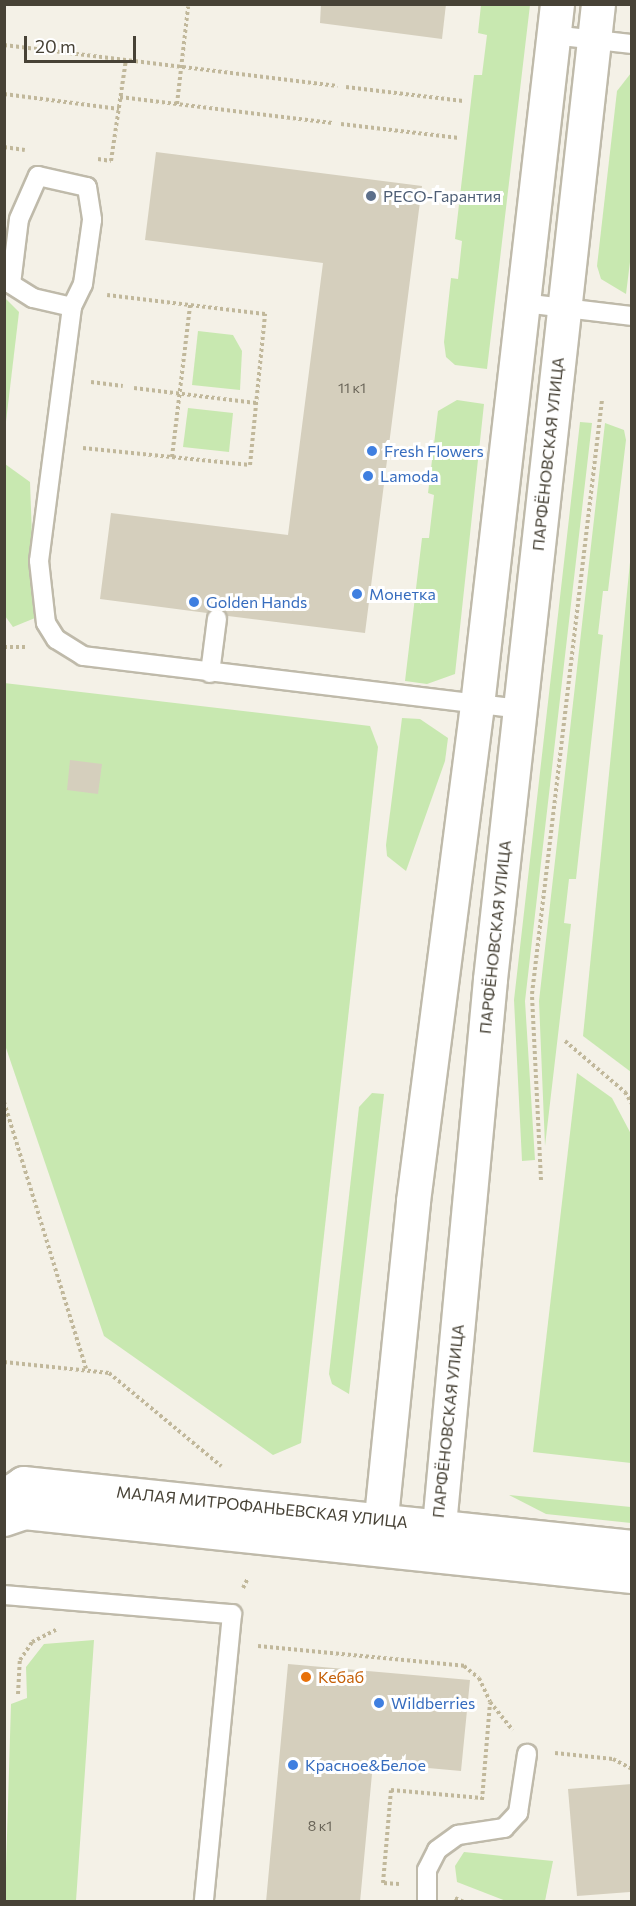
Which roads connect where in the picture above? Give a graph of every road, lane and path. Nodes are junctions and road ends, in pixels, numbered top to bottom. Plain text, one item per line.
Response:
1 (598, 4) edge
2 (188, 7) dead end
3 (555, 20) edge
4 (594, 40) junction
5 (632, 44) edge
6 (4, 45) edge
7 (126, 60) junction
8 (181, 67) junction
9 (337, 86) dead end
10 (346, 87) dead end
11 (4, 93) edge
12 (120, 97) junction
13 (463, 101) dead end
14 (177, 104) junction
15 (119, 109) junction
16 (332, 123) dead end
17 (341, 124) dead end
18 (459, 138) dead end
19 (111, 161) dead end
20 (95, 294) dead end
21 (523, 303) junction
22 (190, 305) junction
23 (72, 307) junction
24 (564, 308) junction
25 (632, 316) edge
26 (84, 381) dead end
27 (123, 386) dead end
28 (134, 387) dead end
29 (180, 393) junction
30 (602, 400) dead end
31 (256, 403) junction
32 (76, 447) dead end
33 (172, 457) junction
34 (217, 618) dead end
35 (210, 673) junction
36 (477, 705) junction
37 (519, 709) junction
38 (565, 1041) dead end
39 (4, 1102) edge
40 (632, 1104) edge
41 (541, 1180) dead end
42 (4, 1362) edge
43 (86, 1369) junction
44 (226, 1470) dead end
45 (4, 1497) edge
46 (381, 1517) junction
47 (4, 1518) edge
48 (439, 1525) junction
49 (632, 1547) edge
50 (413, 1552) junction
51 (632, 1576) edge
52 (4, 1595) edge
53 (61, 1629) dead end
54 (228, 1643) junction
55 (18, 1694) dead end
56 (490, 1702) junction
57 (518, 1736) dead end
58 (550, 1752) dead end
59 (527, 1754) dead end
60 (632, 1769) edge
61 (482, 1798) junction
62 (480, 1832) junction
63 (427, 1894) edge
64 (204, 1902) edge

1 - 4 street, ПАРФЁНОВСКАЯ УЛИЦА
2 - 8 path
3 - 4 lane
3 - 21 street
4 - 5 lane
4 - 24 street, ПАРФЁНОВСКАЯ УЛИЦА
6 - 7 path
7 - 8 path
7 - 12 path
8 - 9 path
8 - 14 path
10 - 13 path
11 - 15 path
12 - 14 path
12 - 15 path
14 - 16 path
15 - 19 path
17 - 18 path
20 - 22 path
21 - 24 lane
21 - 36 street
22 - 29 path
22 - 31 path
23 - 23 lane
23 - 35 lane
24 - 25 lane
24 - 37 street, ПАРФЁНОВСКАЯ УЛИЦА
26 - 27 path
28 - 29 path
29 - 31 path
29 - 33 path
30 - 41 path
31 - 33 path
32 - 33 path
34 - 35 lane
35 - 36 lane
36 - 37 lane
36 - 46 street
37 - 48 street, ПАРФЁНОВСКАЯ УЛИЦА
38 - 40 path
39 - 43 path
42 - 43 path
43 - 44 path
45 - 46 street, МАЛАЯ МИТРОФАНЬЕВСКАЯ УЛИЦА
46 - 48 street, МАЛАЯ МИТРОФАНЬЕВСКАЯ УЛИЦА
46 - 50 street
47 - 50 street, МАЛАЯ МИТРОФАНЬЕВСКАЯ УЛИЦА
48 - 49 street, МАЛАЯ МИТРОФАНЬЕВСКАЯ УЛИЦА
48 - 50 street, ПАРФЁНОВСКАЯ УЛИЦА
50 - 51 street, МАЛАЯ МИТРОФАНЬЕВСКАЯ УЛИЦА
52 - 54 lane
53 - 55 path
54 - 56 path
54 - 64 lane
56 - 57 path
56 - 61 path
58 - 60 path
59 - 62 lane
61 - 62 path
61 - 63 path
62 - 63 lane

